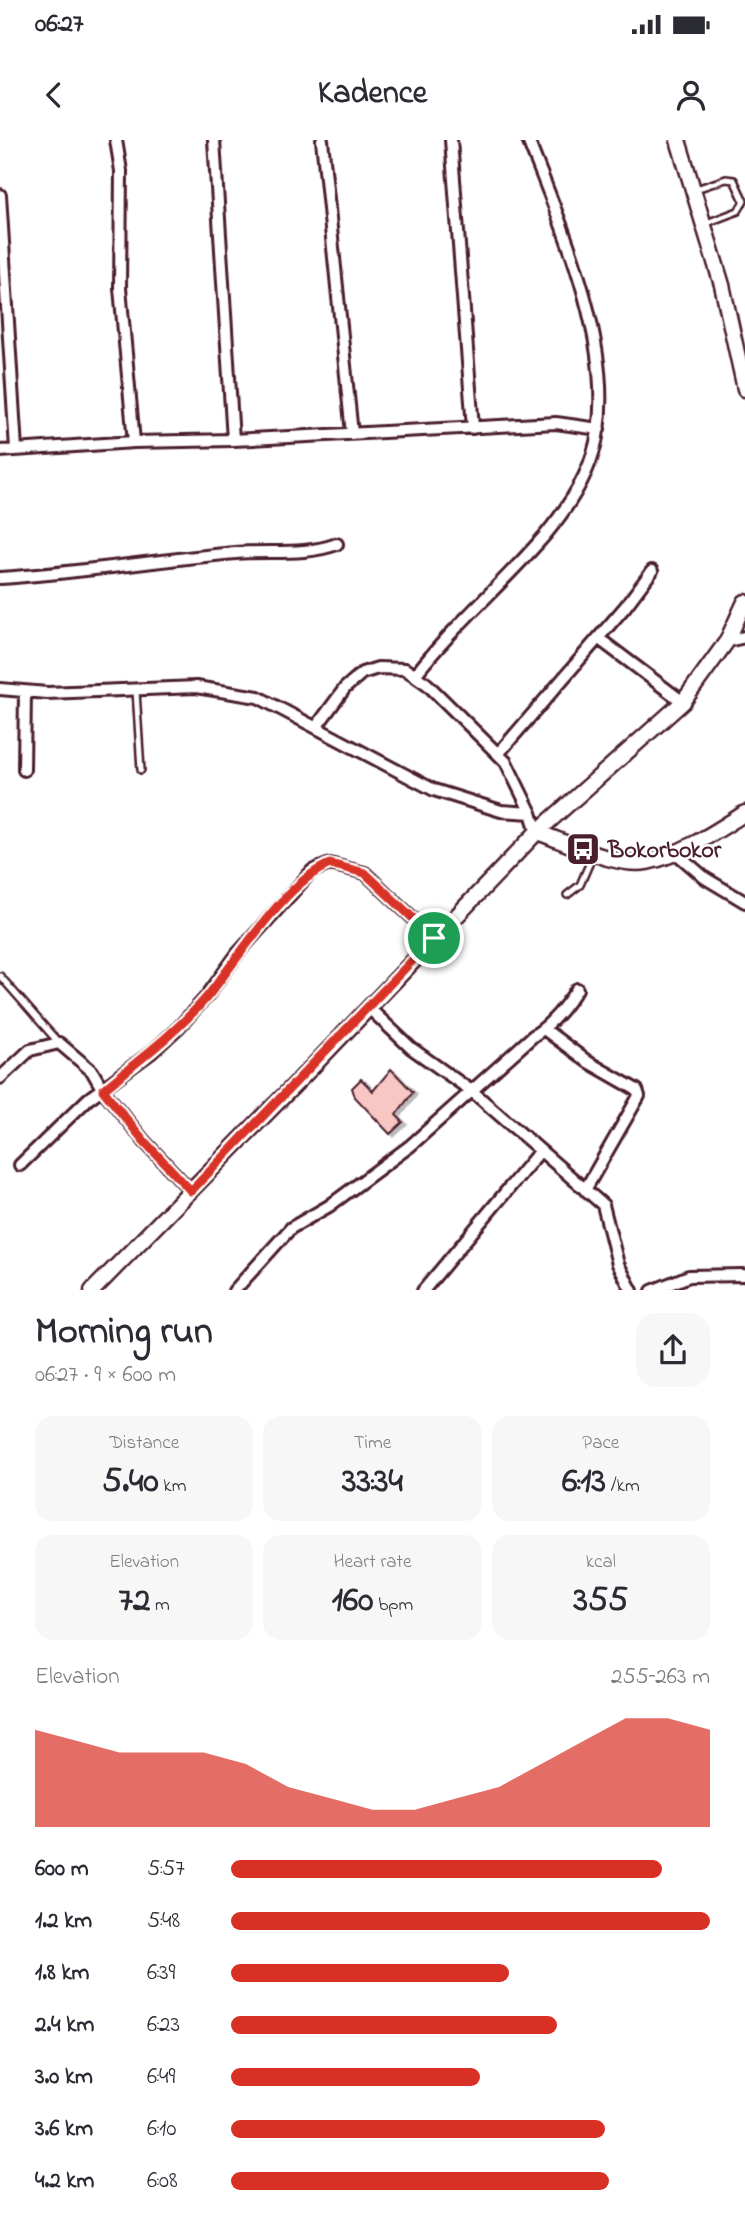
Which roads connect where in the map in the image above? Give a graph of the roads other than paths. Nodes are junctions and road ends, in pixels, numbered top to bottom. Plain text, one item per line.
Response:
1 (116, 140) edge
2 (214, 140) edge
3 (322, 140) edge
4 (451, 140) edge
5 (528, 140) edge
6 (678, 140) edge
7 (693, 190) junction
8 (0, 195) edge
9 (704, 224) junction
10 (745, 388) edge
11 (473, 428) junction
12 (599, 429) junction
13 (352, 434) junction
14 (233, 440) junction
15 (134, 442) junction
16 (16, 449) junction
17 (0, 451) edge
18 (337, 544) dead end
19 (652, 571) dead end
20 (0, 578) edge
21 (745, 602) edge
22 (598, 638) junction
23 (745, 638) edge
24 (727, 641) junction
25 (416, 674) junction
26 (0, 689) edge
27 (136, 691) junction
28 (25, 692) junction
29 (683, 702) junction
30 (317, 726) junction
31 (498, 754) junction
32 (24, 770) dead end
33 (141, 770) dead end
34 (531, 813) junction
35 (745, 813) edge
36 (537, 832) junction
37 (594, 852) junction
38 (675, 852) junction
39 (567, 895) dead end
40 (745, 902) edge
41 (434, 938) junction
42 (0, 976) edge
43 (577, 989) dead end
44 (369, 1008) junction
45 (544, 1029) junction
46 (59, 1043) junction
47 (0, 1078) edge
48 (103, 1090) junction
49 (473, 1092) junction
50 (540, 1151) junction
51 (20, 1165) dead end
52 (585, 1190) junction
53 (191, 1191) junction
54 (743, 1275) edge
55 (92, 1290) edge
56 (233, 1290) edge
57 (423, 1290) edge
58 (632, 1290) edge
59 (652, 1290) edge

1 - 15 street
2 - 14 street
3 - 13 street
4 - 11 street
5 - 12 street
6 - 7 street
7 - 9 street
7 - 9 lane
8 - 16 street
9 - 10 street
11 - 12 street
11 - 13 street
12 - 25 street
13 - 14 street
14 - 15 street
15 - 16 street
16 - 17 street
18 - 20 street
19 - 22 street
21 - 24 street
22 - 29 street
22 - 31 street
23 - 24 street
24 - 29 street
25 - 30 street
25 - 31 street
26 - 28 street
27 - 28 street
27 - 30 street
27 - 33 lane
28 - 32 street
29 - 36 street
30 - 34 street
31 - 34 street
34 - 36 street
35 - 38 street
36 - 37 street
36 - 41 street
37 - 38 street
37 - 39 lane
38 - 40 street
41 - 44 street
41 - 48 street
42 - 46 lane
43 - 45 street
44 - 49 street
44 - 53 street
45 - 49 street
45 - 52 street
46 - 47 street
46 - 48 street
48 - 51 street
48 - 53 street
49 - 50 street
49 - 56 street
50 - 52 street
50 - 57 street
52 - 58 street
53 - 55 street
54 - 59 street

